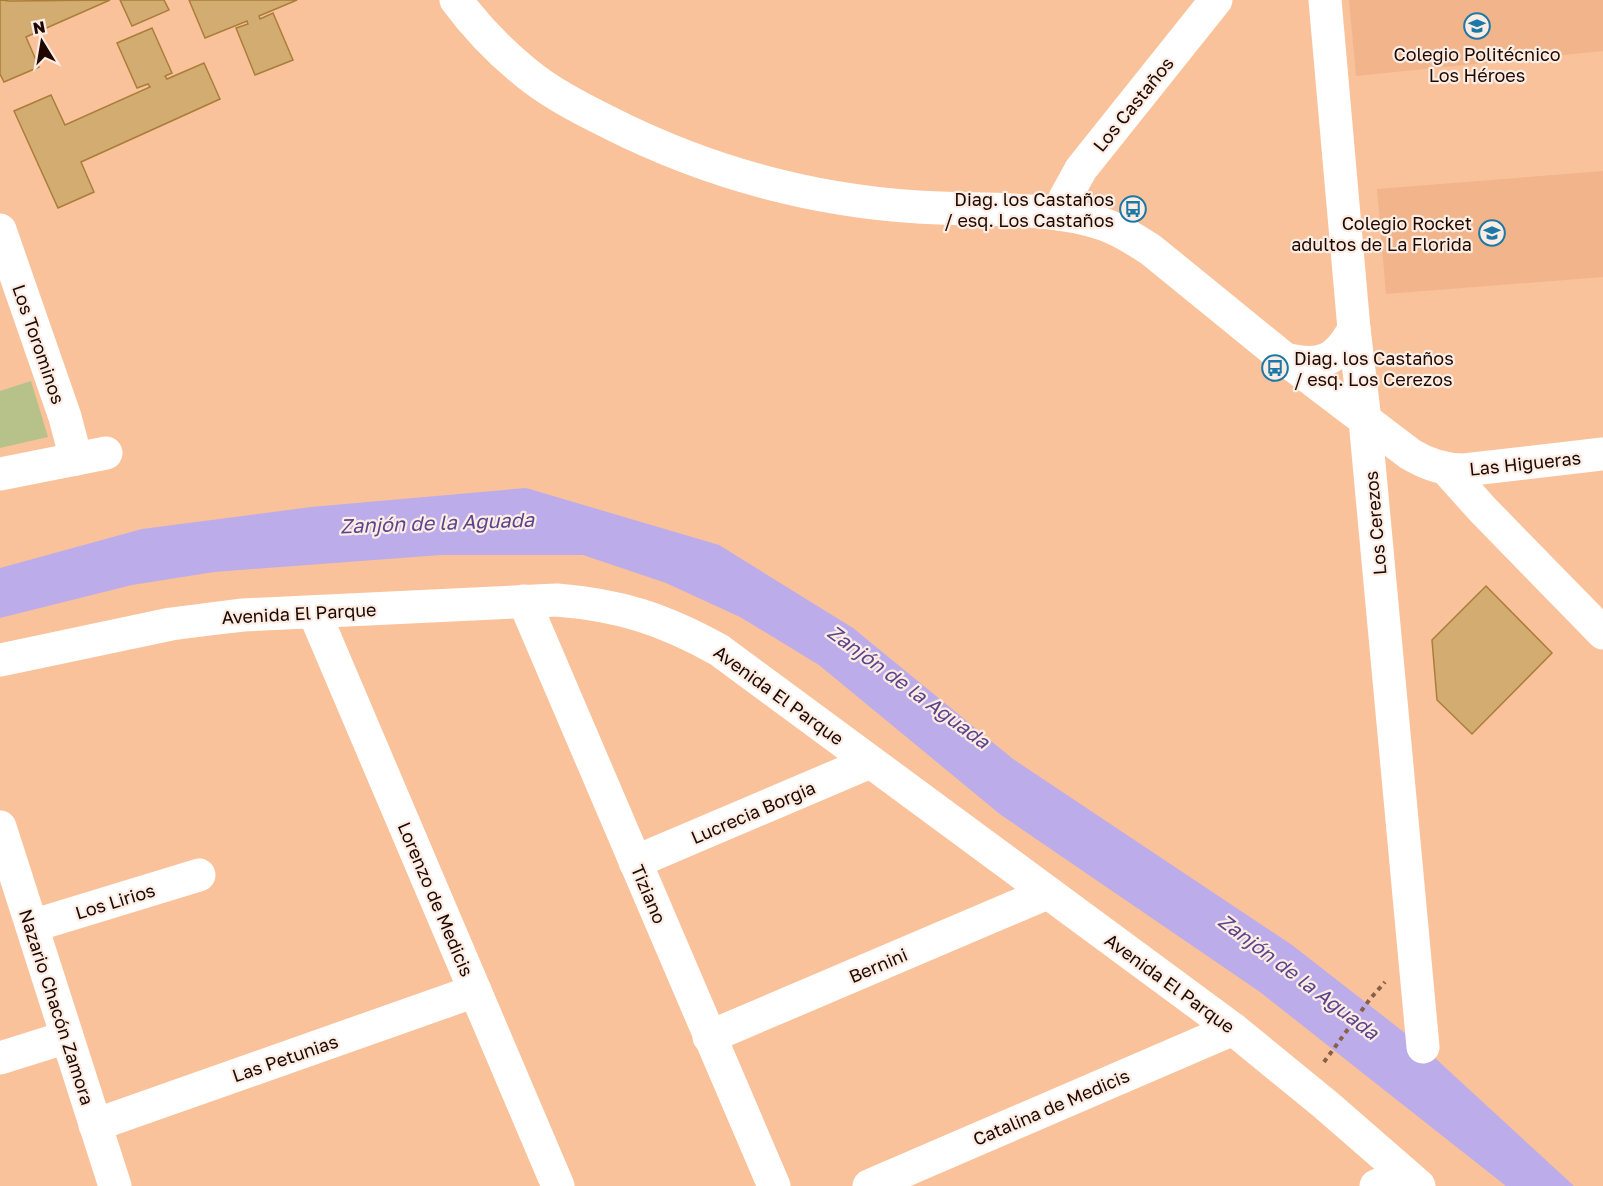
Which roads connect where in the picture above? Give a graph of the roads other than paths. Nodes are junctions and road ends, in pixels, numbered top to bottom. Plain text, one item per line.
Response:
1 (456, 0) edge
2 (1216, 0) edge
3 (1325, 0) edge
4 (1059, 214) junction
5 (0, 230) edge
6 (1354, 329) junction
7 (1285, 360) junction
8 (1365, 420) junction
9 (1603, 454) edge
10 (1447, 470) junction
11 (0, 474) edge
12 (524, 601) junction
13 (314, 612) junction
14 (1603, 633) edge
15 (0, 660) edge
16 (870, 762) junction
17 (0, 827) edge
18 (635, 862) junction
19 (199, 875) dead end
20 (1047, 893) junction
21 (32, 927) junction
22 (475, 991) junction
23 (1233, 1029) junction
24 (67, 1037) junction
25 (709, 1037) junction
26 (1423, 1047) dead end
27 (0, 1058) edge
28 (95, 1125) junction
29 (1412, 1180) edge
30 (115, 1186) edge
31 (558, 1186) edge
32 (774, 1186) edge
33 (869, 1186) edge
34 (1376, 1186) edge

1 - 4 street
2 - 4 street, Los Castaños
3 - 6 street, Los Cerezos
4 - 7 street
5 - 11 street, Los Torominos
6 - 7 street
6 - 8 street, Los Cerezos
7 - 8 street
8 - 10 street
8 - 26 street, Los Cerezos
9 - 10 street, Las Higueras
10 - 14 street
12 - 13 street, Avenida El Parque
12 - 16 street, Avenida El Parque
12 - 18 street, Tiziano
13 - 15 street, Avenida El Parque
13 - 22 street, Lorenzo de Medicis
16 - 18 street, Lucrecia Borgia
16 - 20 street, Avenida El Parque
17 - 21 street, Nazario Chacón Zamora
18 - 25 street, Tiziano
19 - 21 street, Los Lirios
20 - 23 street, Avenida El Parque
20 - 25 street, Bernini
21 - 24 street, Nazario Chacón Zamora
22 - 28 street, Las Petunias
22 - 31 street, Lorenzo de Medicis
23 - 29 street, Avenida El Parque
23 - 33 street, Catalina de Medicis
24 - 27 street
24 - 28 street, Nazario Chacón Zamora
25 - 32 street, Tiziano
28 - 30 street, Nazario Chacón Zamora
29 - 34 street

